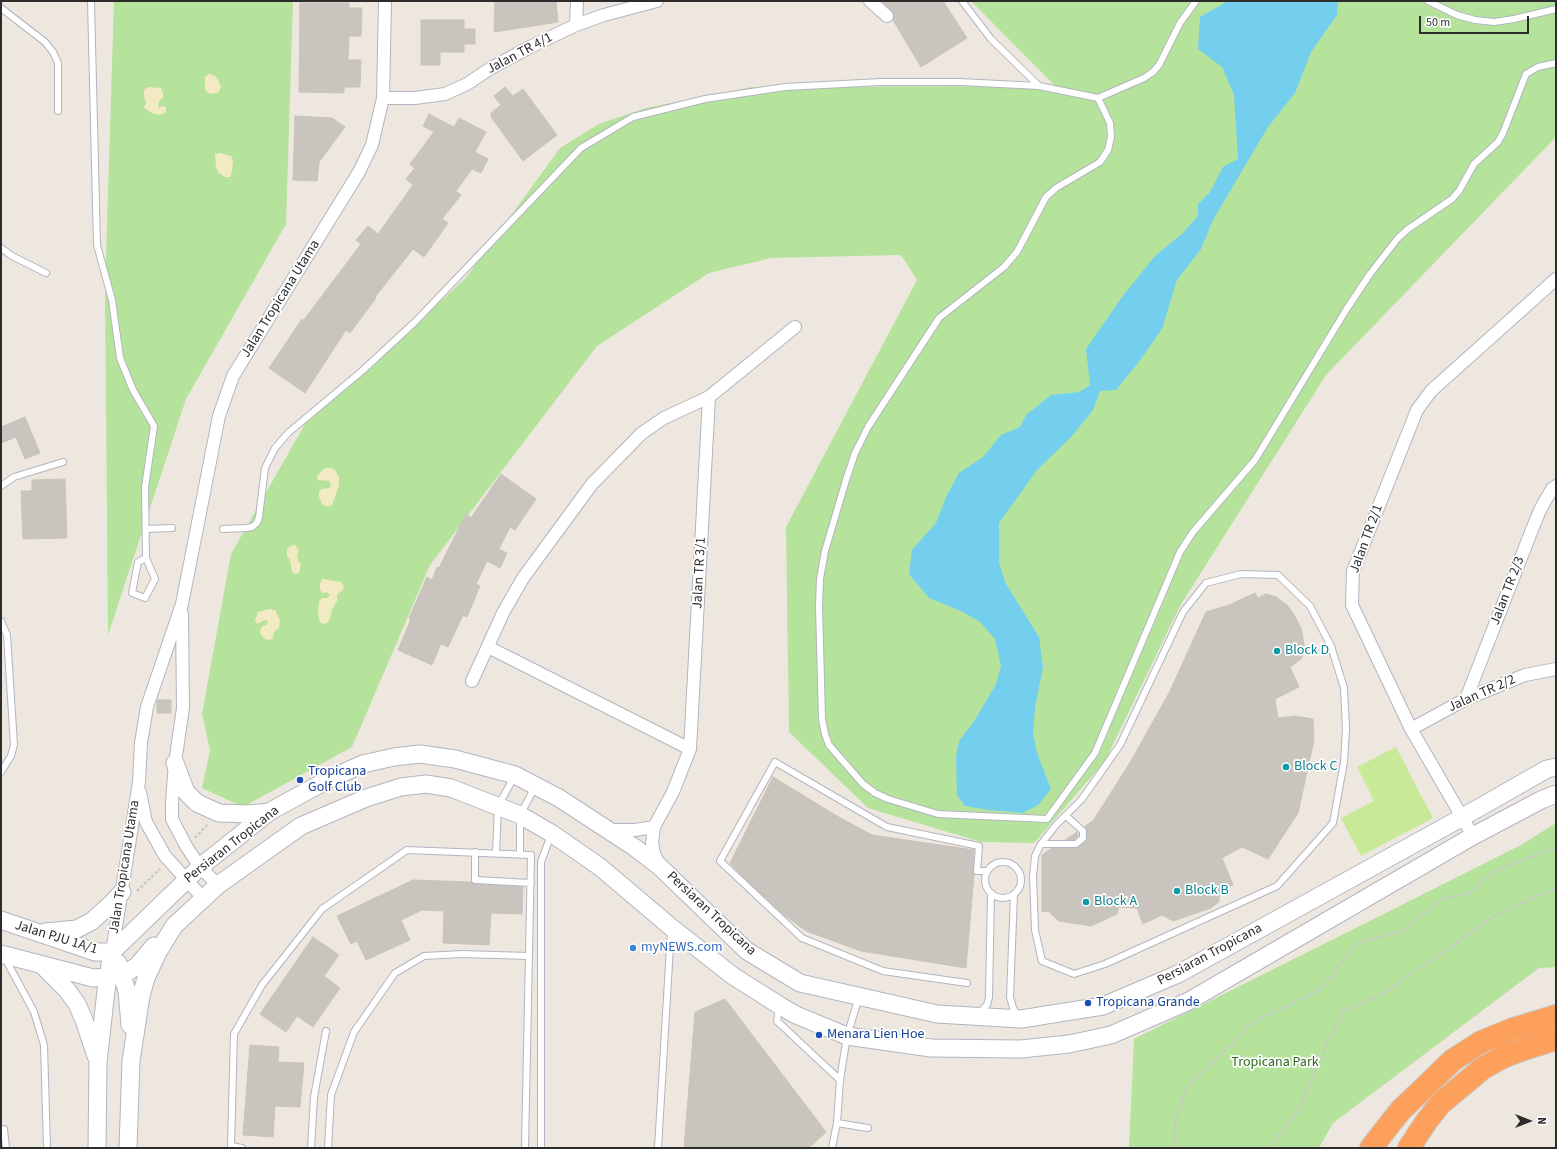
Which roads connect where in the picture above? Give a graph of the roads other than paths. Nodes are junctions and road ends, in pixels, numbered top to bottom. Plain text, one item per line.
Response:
1 (91, 1) edge
2 (385, 1) edge
3 (577, 1) edge
4 (656, 1) edge
5 (870, 1) edge
6 (962, 1) edge
7 (1196, 1) edge
8 (1428, 1) edge
9 (1, 8) edge
10 (1556, 9) edge
11 (887, 16) dead end
12 (576, 25) junction
13 (1556, 63) edge
14 (1039, 86) junction
15 (384, 98) junction
16 (1098, 98) junction
17 (58, 111) dead end
18 (1, 248) edge
19 (46, 273) dead end
20 (1556, 279) edge
21 (795, 327) dead end
22 (709, 397) junction
23 (63, 462) dead end
24 (1, 486) edge
25 (1556, 486) edge
26 (172, 528) dead end
27 (146, 529) junction
28 (223, 529) dead end
29 (146, 558) junction
30 (182, 604) junction
31 (1, 621) edge
32 (488, 647) junction
33 (1556, 669) edge
34 (472, 681) dead end
35 (1466, 699) junction
36 (1411, 729) junction
37 (690, 749) junction
38 (175, 763) junction
39 (1556, 767) edge
40 (1, 772) edge
41 (515, 775) junction
42 (139, 782) junction
43 (536, 786) junction
44 (1556, 794) edge
45 (498, 806) junction
46 (269, 812) junction
47 (520, 815) junction
48 (1066, 816) junction
49 (1461, 818) junction
50 (654, 827) junction
51 (607, 830) junction
52 (551, 833) junction
53 (1473, 836) junction
54 (1041, 844) junction
55 (475, 852) junction
56 (496, 853) junction
57 (520, 854) junction
58 (660, 866) junction
59 (200, 867) junction
60 (987, 871) junction
61 (1033, 876) junction
62 (1020, 877) junction
63 (186, 880) junction
64 (531, 883) junction
65 (218, 885) junction
66 (991, 894) junction
67 (1014, 894) junction
68 (203, 898) junction
69 (121, 900) junction
70 (1, 920) edge
71 (174, 926) junction
72 (672, 928) junction
73 (39, 932) junction
74 (112, 952) junction
75 (2, 954) edge
76 (529, 956) junction
77 (43, 966) junction
78 (115, 975) junction
79 (968, 983) dead end
80 (859, 997) junction
81 (779, 1005) junction
82 (976, 1016) junction
83 (1556, 1016) edge
84 (1021, 1019) junction
85 (326, 1031) dead end
86 (847, 1036) junction
87 (1556, 1039) edge
88 (131, 1061) junction
89 (98, 1062) junction
90 (840, 1080) junction
91 (837, 1123) junction
92 (4, 1128) dead end
93 (868, 1128) dead end
94 (6, 1148) edge
95 (47, 1148) edge
96 (97, 1148) edge
97 (128, 1148) edge
98 (242, 1148) edge
99 (311, 1148) edge
100 (328, 1148) edge
101 (525, 1148) edge
102 (541, 1148) edge
103 (658, 1148) edge
104 (832, 1148) edge
105 (1371, 1148) edge
106 (1409, 1148) edge

1 - 27 lane
2 - 15 street, Jalan Tropicana Utama
3 - 12 street
4 - 12 street, Jalan TR 4/1
5 - 11 street
6 - 14 lane
7 - 16 lane
8 - 10 lane
9 - 17 lane
12 - 15 street, Jalan TR 4/1
13 - 16 lane
14 - 16 lane
14 - 28 lane
15 - 30 street, Jalan Tropicana Utama
18 - 19 lane
20 - 36 street, Jalan TR 2/1
21 - 22 street
22 - 32 street
22 - 37 street, Jalan TR 3/1
23 - 24 lane
25 - 35 street, Jalan TR 2/3
26 - 27 lane
27 - 29 lane
29 - 29 lane
30 - 38 street, Jalan Tropicana Utama
30 - 42 street, Jalan Tropicana Utama
31 - 40 lane
32 - 34 street
32 - 37 street
33 - 35 street, Jalan TR 2/2
35 - 36 street, Jalan TR 2/2
36 - 49 street, Jalan TR 2/1
37 - 50 street, Jalan TR 3/1
38 - 46 main road
38 - 59 street, Jalan Tropicana Utama
39 - 49 main road, Persiaran Tropicana
41 - 43 main road, Persiaran Tropicana
41 - 45 lane
41 - 46 main road, Persiaran Tropicana
42 - 63 street, Jalan Tropicana Utama
42 - 69 street, Jalan Tropicana Utama
43 - 47 lane
43 - 51 main road, Persiaran Tropicana
44 - 53 main road, Persiaran Tropicana
45 - 47 main road, Persiaran Tropicana
45 - 56 lane
45 - 65 main road, Persiaran Tropicana
46 - 59 main road, Persiaran Tropicana
47 - 52 main road, Persiaran Tropicana
47 - 57 lane
48 - 54 lane
48 - 54 lane
48 - 61 lane
49 - 53 street, Jalan TR 2/1
49 - 84 main road, Persiaran Tropicana
50 - 51 street
50 - 58 street
51 - 58 main road, Persiaran Tropicana
52 - 72 main road, Persiaran Tropicana
52 - 102 lane
53 - 86 main road, Persiaran Tropicana
54 - 61 lane
55 - 56 lane
55 - 64 lane
55 - 98 lane
56 - 57 lane
57 - 64 lane
58 - 80 main road, Persiaran Tropicana
59 - 63 main road, Persiaran Tropicana
59 - 65 street, Jalan Tropicana Utama
60 - 62 lane
60 - 66 lane
60 - 79 lane
61 - 62 lane
62 - 67 lane
63 - 68 street, Jalan Tropicana Utama
63 - 74 main road, Persiaran Tropicana
64 - 76 lane
65 - 68 main road, Persiaran Tropicana
66 - 67 lane
66 - 82 lane
67 - 84 lane
68 - 71 main road, Persiaran Tropicana
69 - 73 main road
69 - 74 street, Jalan Tropicana Utama
70 - 73 main road, Jalan PJU 1A/1
71 - 78 main road
71 - 88 main road, Persiaran Tropicana
72 - 81 main road, Persiaran Tropicana
72 - 103 lane
73 - 74 main road, Jalan PJU 1A/1
74 - 78 main road
75 - 77 main road, Jalan PJU 1A/1
75 - 95 lane
76 - 100 lane
76 - 101 lane
77 - 78 main road, Jalan PJU 1A/1
77 - 89 main road
78 - 88 main road
78 - 89 main road
80 - 82 main road, Persiaran Tropicana
80 - 86 lane
81 - 86 main road, Persiaran Tropicana
81 - 90 lane
82 - 84 main road, Persiaran Tropicana
83 - 105 highway
85 - 99 lane
86 - 90 lane
87 - 106 highway
88 - 97 main road, Persiaran Tropicana
89 - 96 main road
90 - 91 lane
91 - 93 lane
91 - 104 lane
92 - 94 lane

